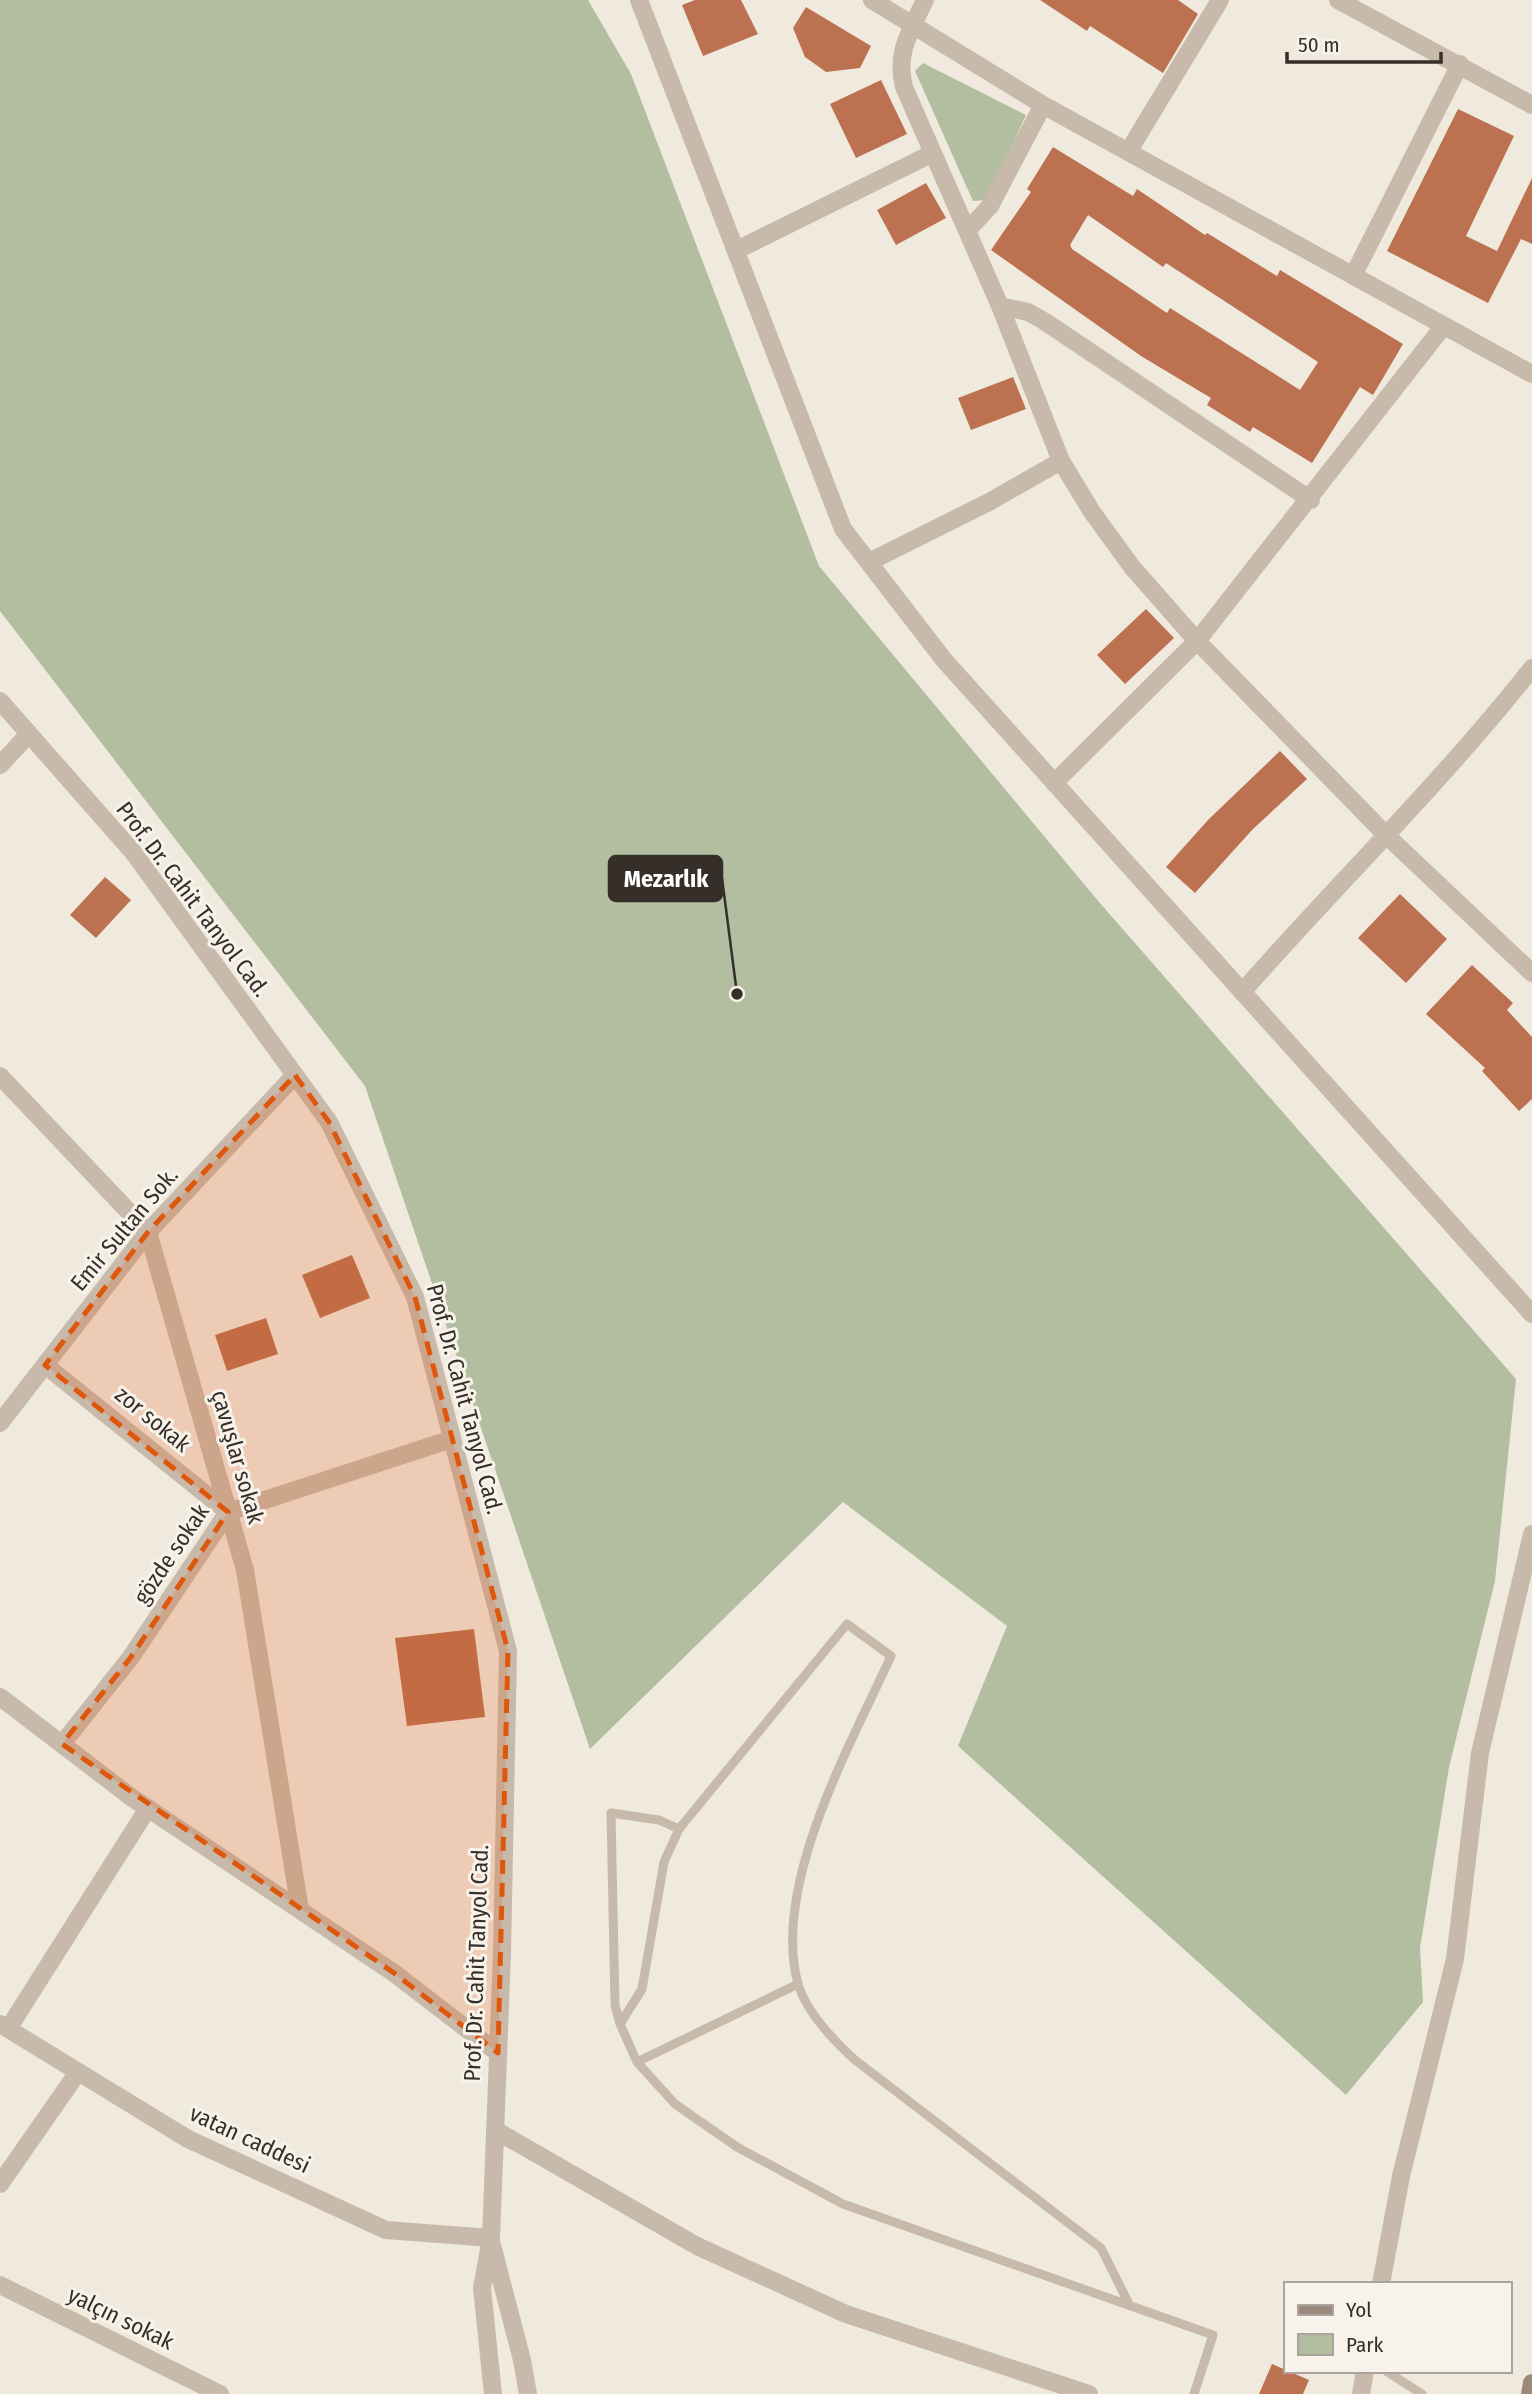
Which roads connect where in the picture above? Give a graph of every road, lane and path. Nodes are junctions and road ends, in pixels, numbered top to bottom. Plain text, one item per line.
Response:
1 (639, 0) edge
2 (872, 0) edge
3 (925, 0) edge
4 (1220, 0) edge
5 (1338, 0) edge
6 (914, 26) junction
7 (1460, 64) junction
8 (1043, 105) junction
9 (1532, 105) edge
10 (1128, 152) junction
11 (933, 153) junction
12 (967, 231) junction
13 (737, 250) junction
14 (1353, 276) junction
15 (1000, 306) junction
16 (1443, 328) junction
17 (1532, 374) edge
18 (1060, 461) junction
19 (1311, 500) junction
20 (869, 562) junction
21 (1198, 641) junction
22 (1530, 675) edge
23 (0, 701) edge
24 (29, 734) junction
25 (0, 765) edge
26 (1054, 783) junction
27 (1387, 835) junction
28 (1532, 973) edge
29 (1242, 992) junction
30 (295, 1075) junction
31 (0, 1076) edge
32 (148, 1232) junction
33 (1532, 1314) edge
34 (45, 1365) junction
35 (4, 1410) edge
36 (452, 1439) junction
37 (228, 1512) junction
38 (1532, 1534) edge
39 (0, 1697) edge
40 (62, 1744) junction
41 (148, 1808) junction
42 (679, 1829) junction
43 (300, 1910) junction
44 (799, 1984) junction
45 (620, 2024) junction
46 (4, 2026) edge
47 (498, 2053) junction
48 (638, 2062) junction
49 (78, 2072) junction
50 (495, 2130) junction
51 (0, 2184) edge
52 (491, 2238) junction
53 (1381, 2282) edge
54 (0, 2285) edge
55 (1130, 2306) junction
56 (1365, 2373) edge
57 (1389, 2373) edge
58 (1532, 2383) edge
59 (220, 2394) edge
60 (493, 2394) edge
61 (528, 2394) edge
62 (1089, 2394) edge
63 (1194, 2394) edge
64 (1361, 2394) edge
65 (1422, 2394) edge
66 (1530, 2394) edge

1 - 13 street
2 - 6 street
3 - 6 street
4 - 10 street
5 - 7 street
6 - 8 street
6 - 11 street
7 - 9 street
7 - 14 street
8 - 10 street
8 - 12 street
10 - 14 street
11 - 12 street
11 - 13 street
12 - 15 street
13 - 20 street
14 - 16 street
15 - 18 street
15 - 19 street
16 - 17 street
16 - 19 street
18 - 20 street
18 - 21 street
19 - 21 street
20 - 26 street
21 - 26 street
21 - 27 street
22 - 27 street
23 - 24 street, Prof. Dr. Cahit Tanyol Cad.
24 - 25 street
24 - 30 street, Prof. Dr. Cahit Tanyol Cad.
26 - 29 street
27 - 28 street
27 - 29 street
29 - 33 street
30 - 32 street, Emir Sultan Sok.
30 - 36 street, Prof. Dr. Cahit Tanyol Cad.
31 - 32 street, çavuşlar sokak
32 - 34 street, Emir Sultan Sok.
32 - 37 street, çavuşlar sokak
34 - 35 street, Emir Sultan Sok.
34 - 37 street, zor sokak
36 - 37 street, gözde sokak
36 - 47 street, Prof. Dr. Cahit Tanyol Cad.
37 - 40 street, gözde sokak
37 - 43 street, çavuşlar sokak
38 - 53 street
39 - 40 street
40 - 41 street
41 - 43 street
41 - 46 street, vatan caddesi
42 - 44 lane
42 - 45 lane
42 - 45 lane
43 - 47 street
44 - 48 lane
44 - 55 lane
45 - 48 lane
46 - 49 street, vatan caddesi
47 - 50 street, Prof. Dr. Cahit Tanyol Cad.
48 - 55 lane
49 - 51 street
49 - 52 street, vatan caddesi
50 - 52 street, Prof. Dr. Cahit Tanyol Cad.
50 - 62 street
52 - 60 street
52 - 61 street
54 - 59 street, yalçın sokak
55 - 63 lane
56 - 64 street
57 - 65 lane
58 - 66 main road

